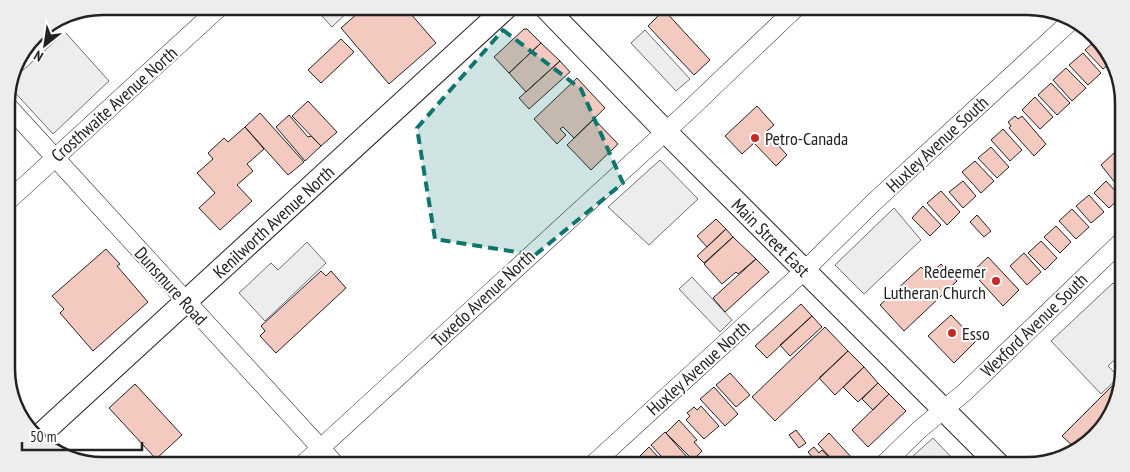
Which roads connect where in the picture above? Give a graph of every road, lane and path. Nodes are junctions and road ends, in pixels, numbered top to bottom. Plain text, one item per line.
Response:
1 (211, 15) edge
2 (498, 15) edge
3 (553, 15) edge
4 (788, 15) edge
5 (1067, 25) edge
6 (15, 115) edge
7 (665, 131) junction
8 (55, 158) junction
9 (15, 195) edge
10 (1115, 248) edge
11 (804, 270) junction
12 (186, 302) junction
13 (944, 410) junction
14 (43, 433) edge
15 (320, 448) junction
16 (310, 457) edge
17 (328, 457) edge
18 (601, 457) edge
19 (891, 457) edge
20 (991, 457) edge

1 - 8 street, Crosthwaite Avenue North
2 - 12 main road, Kenilworth Avenue North
3 - 7 main road, Main Street East
4 - 7 street, Tuxedo Avenue North
5 - 11 street, Huxley Avenue South
6 - 8 street, Dunsmure Road
7 - 11 main road, Main Street East
7 - 15 street, Tuxedo Avenue North
8 - 9 street, Crosthwaite Avenue North
8 - 12 street, Dunsmure Road
10 - 13 street, Wexford Avenue South
11 - 13 main road, Main Street East
11 - 18 street, Huxley Avenue North
12 - 14 main road, Kenilworth Avenue North
12 - 15 street, Dunsmure Road
13 - 19 street, Wexford Avenue South
13 - 20 main road, Main Street East
15 - 16 street, Tuxedo Avenue North
15 - 17 street, Dunsmure Road

